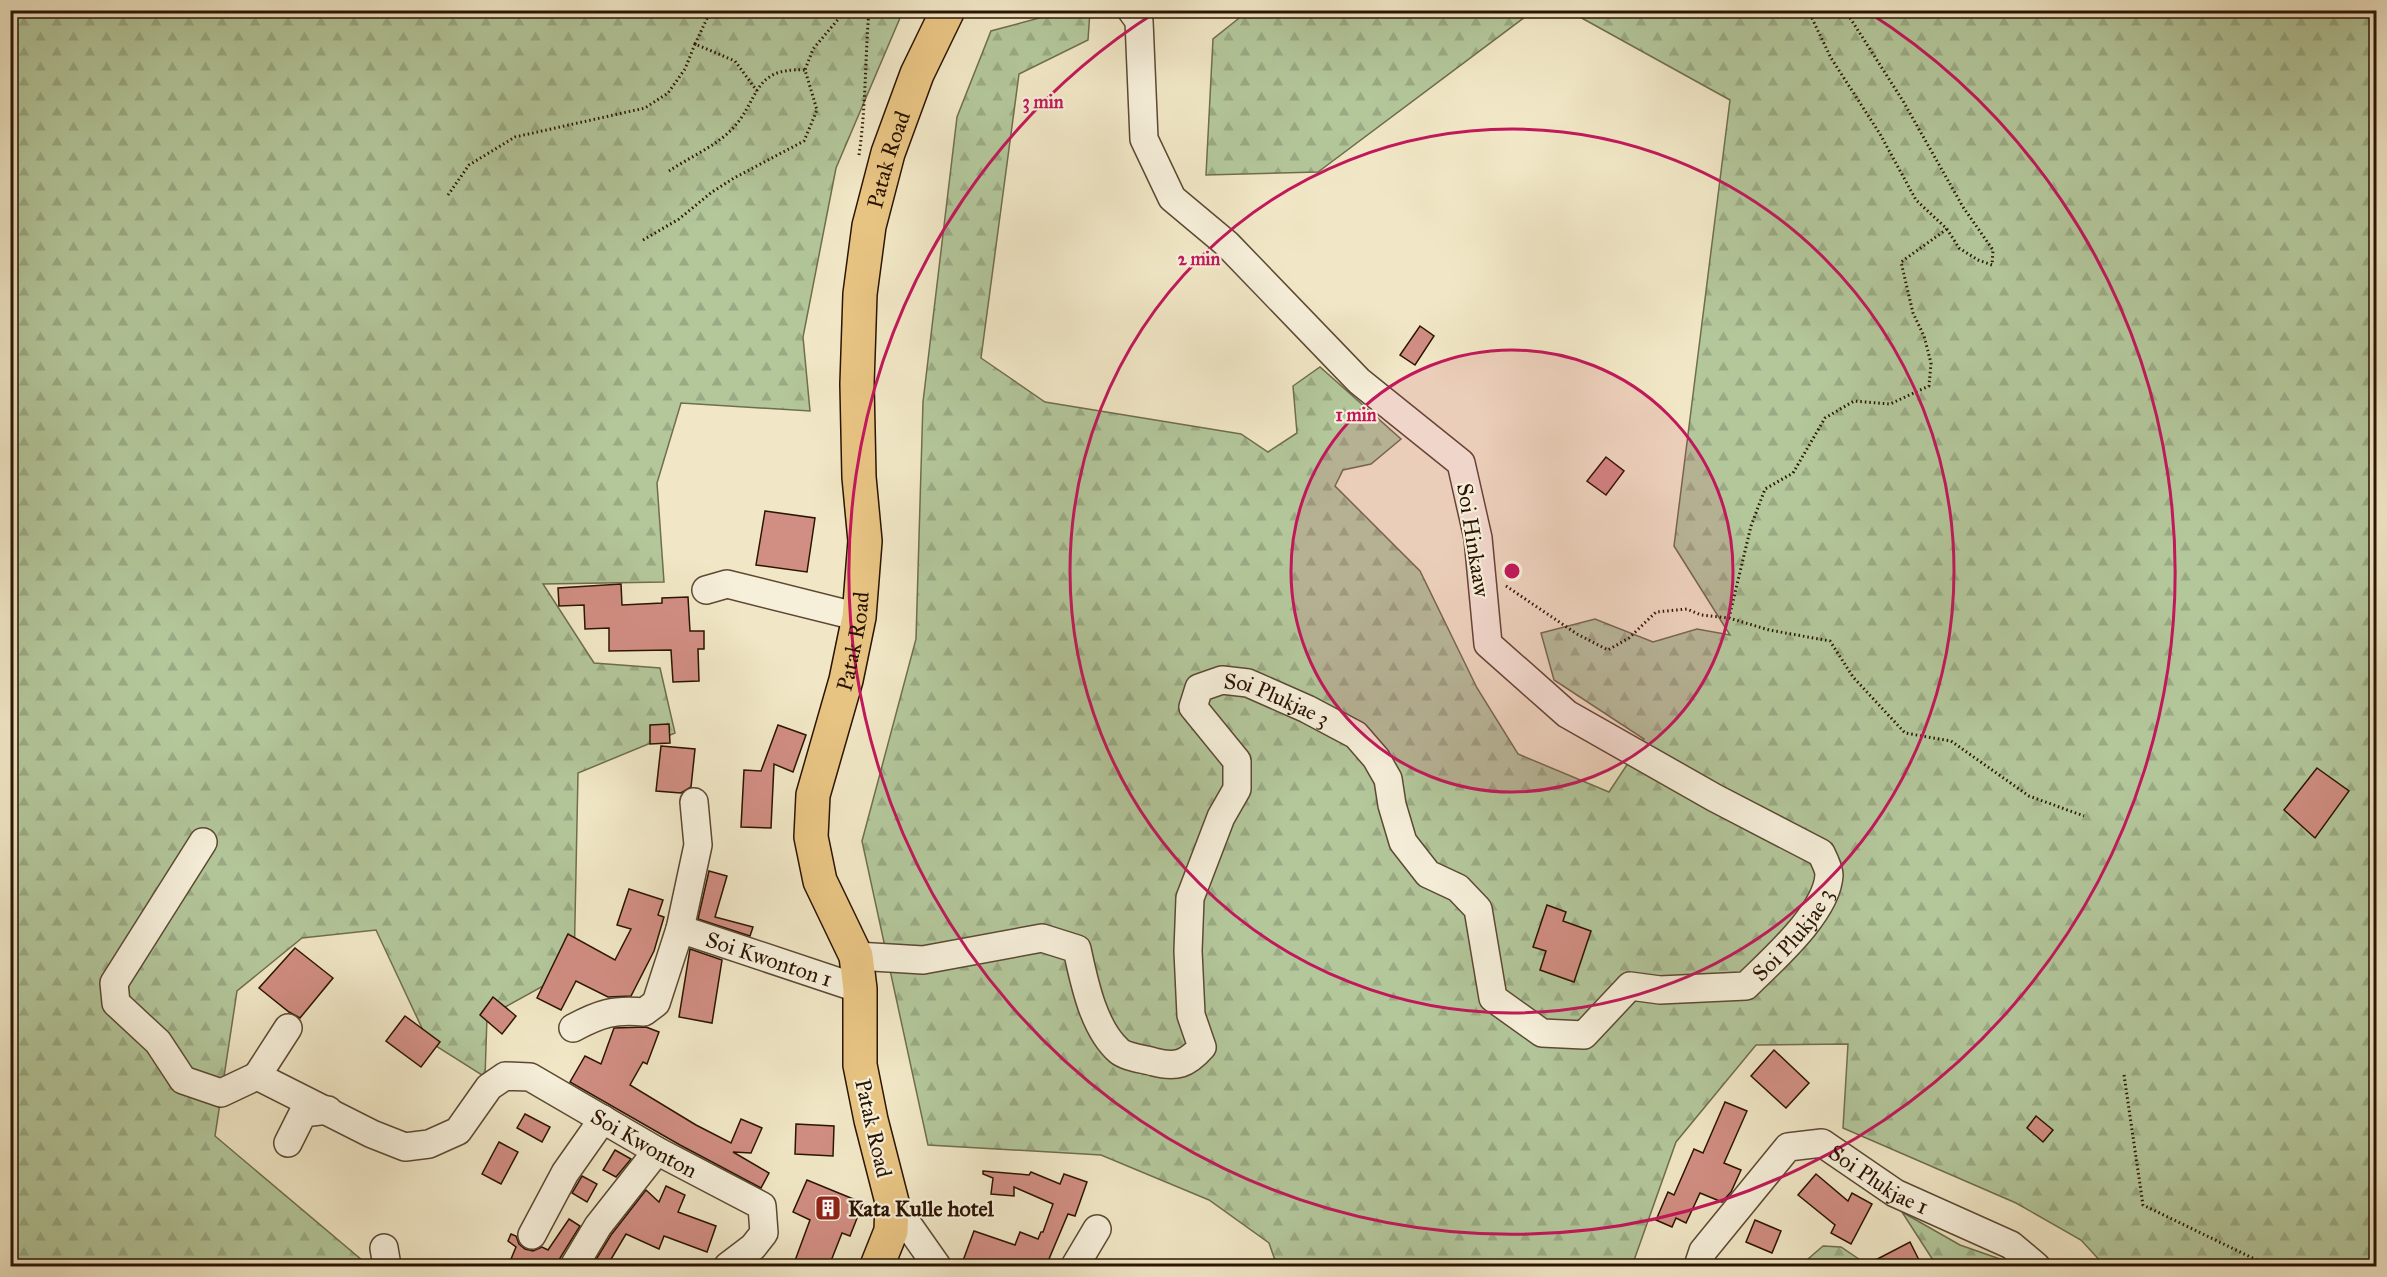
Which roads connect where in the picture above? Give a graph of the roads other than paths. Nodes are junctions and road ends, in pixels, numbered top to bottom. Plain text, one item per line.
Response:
1 (948, 10) edge
2 (1131, 10) edge
3 (706, 590) dead end
4 (859, 617) junction
5 (694, 802) dead end
6 (203, 842) dead end
7 (1829, 874) joint
8 (680, 929) junction
9 (856, 956) junction
10 (861, 989) junction
11 (288, 1028) dead end
12 (573, 1028) dead end
13 (257, 1076) junction
14 (328, 1110) junction
15 (603, 1119) junction
16 (288, 1143) dead end
17 (657, 1151) junction
18 (892, 1202) junction
19 (1097, 1229) dead end
20 (532, 1235) dead end
21 (574, 1266) edge
22 (728, 1266) edge
23 (877, 1266) edge
24 (937, 1266) edge
25 (1075, 1266) edge
26 (1698, 1266) edge
27 (2036, 1266) edge

1 - 4 main road, Patak Road
2 - 7 street, Soi Hinkaaw
3 - 4 street
4 - 9 main road, Patak Road
5 - 8 street
6 - 13 street
7 - 9 street, Soi Plukjae 3
8 - 10 street, Soi Kwonton 1
8 - 12 street
9 - 10 main road, Patak Road
10 - 18 main road, Patak Road
11 - 13 street
13 - 14 street
14 - 15 street, Soi Kwonton
14 - 16 street
15 - 17 street, Soi Kwonton
15 - 20 street
17 - 21 street
17 - 22 street, Soi Kwonton
18 - 23 main road, Patak Road
18 - 24 street
19 - 25 street
26 - 27 street, Soi Plukjae 1

